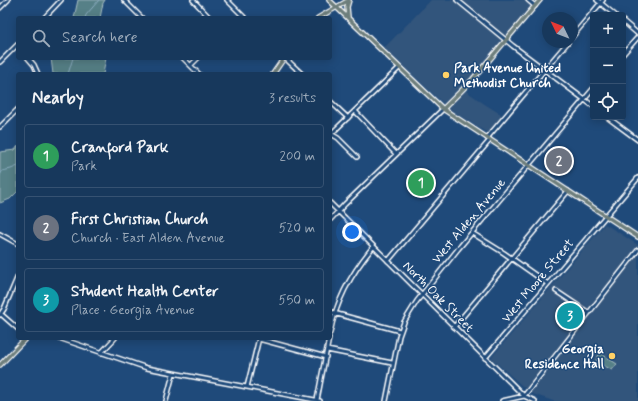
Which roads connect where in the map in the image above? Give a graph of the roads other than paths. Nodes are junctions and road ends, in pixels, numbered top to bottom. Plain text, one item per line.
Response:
1 (7, 0) edge
2 (62, 0) edge
3 (125, 0) edge
4 (193, 0) edge
5 (227, 0) edge
6 (329, 0) edge
7 (349, 0) edge
8 (457, 0) edge
9 (528, 0) edge
10 (540, 0) edge
11 (597, 0) edge
12 (602, 1) edge
13 (535, 6) junction
14 (336, 7) junction
15 (0, 8) edge
16 (612, 12) edge
17 (46, 16) edge
18 (140, 16) edge
19 (208, 16) edge
20 (242, 16) edge
21 (321, 16) edge
22 (348, 18) junction
23 (626, 24) edge
24 (578, 30) edge
25 (638, 34) edge
26 (638, 37) edge
27 (506, 41) junction
28 (16, 47) edge
29 (563, 48) edge
30 (626, 51) edge
31 (30, 60) edge
32 (185, 60) edge
33 (196, 60) edge
34 (284, 60) edge
35 (287, 60) edge
36 (0, 62) edge
37 (191, 65) junction
38 (399, 68) junction
39 (544, 70) junction
40 (37, 72) edge
41 (197, 72) edge
42 (274, 72) edge
43 (300, 72) edge
44 (590, 93) edge
45 (584, 100) junction
46 (332, 103) edge
47 (590, 104) edge
48 (443, 109) junction
49 (16, 111) edge
50 (355, 111) junction
51 (348, 118) junction
52 (611, 120) edge
53 (0, 127) edge
54 (332, 133) edge
55 (332, 135) edge
56 (488, 139) junction
57 (638, 140) edge
58 (396, 154) junction
59 (357, 157) dead end
60 (529, 166) junction
61 (638, 178) edge
62 (568, 191) junction
63 (332, 205) edge
64 (338, 211) junction
65 (606, 216) junction
66 (332, 218) edge
67 (472, 232) junction
68 (0, 234) edge
69 (638, 237) edge
70 (16, 243) edge
71 (373, 246) junction
72 (638, 250) edge
73 (512, 258) junction
74 (388, 261) junction
75 (16, 281) edge
76 (548, 284) junction
77 (556, 291) dead end
78 (422, 294) junction
79 (589, 312) junction
80 (332, 313) edge
81 (335, 314) junction
82 (0, 315) edge
83 (332, 326) edge
84 (16, 327) edge
85 (454, 327) junction
86 (400, 331) junction
87 (24, 340) edge
88 (64, 340) edge
89 (113, 340) edge
90 (259, 340) edge
91 (263, 340) edge
92 (329, 340) edge
93 (327, 350) junction
94 (102, 353) junction
95 (326, 357) junction
96 (485, 358) junction
97 (392, 364) junction
98 (0, 365) edge
99 (173, 374) junction
100 (247, 387) junction
101 (524, 396) junction
102 (166, 401) edge
103 (319, 401) edge
104 (386, 401) edge
105 (502, 401) edge
106 (535, 401) edge

1 - 15 street
2 - 17 street
3 - 18 street
4 - 19 street
5 - 20 street
6 - 14 main road
7 - 14 main road
7 - 22 main road
8 - 27 street
9 - 13 street
10 - 13 main road
11 - 12 street
12 - 16 street
12 - 24 street
13 - 27 main road
14 - 21 main road
14 - 22 main road
22 - 38 main road
23 - 25 street
26 - 30 street
27 - 39 street
27 - 48 main road
28 - 36 street
29 - 39 street
31 - 40 street
32 - 37 street
33 - 37 street
34 - 42 main road
35 - 43 street
37 - 41 street
38 - 48 main road
38 - 50 street
39 - 45 street
39 - 56 street
44 - 45 street, West Alden Avenue
45 - 47 street
45 - 60 street, West Alden Avenue
46 - 51 street
48 - 56 main road
48 - 58 street
49 - 53 street
50 - 51 street
50 - 58 street
51 - 54 street
52 - 57 street
55 - 59 street
56 - 60 main road
56 - 74 street
58 - 64 street
60 - 62 main road
60 - 67 street, West Alden Avenue
61 - 65 street, West Moore Street
62 - 65 main road
62 - 73 street
63 - 64 street, North Oak Street
64 - 66 street
64 - 71 street, North Oak Street
65 - 69 main road
65 - 76 street, West Moore Street
67 - 73 street
67 - 78 street, West Alden Avenue
68 - 70 street
71 - 74 street, North Oak Street
71 - 81 street
72 - 79 street
73 - 76 street
73 - 85 street
74 - 78 street, North Oak Street
75 - 82 street
76 - 96 street, West Moore Street
77 - 79 street
78 - 85 street, North Oak Street
78 - 86 street, West Alden Avenue
79 - 101 street
80 - 81 street
81 - 83 street
81 - 86 street
82 - 84 street
85 - 96 street, North Oak Street
86 - 97 street, West Alden Avenue
87 - 98 main road
88 - 94 street
89 - 94 street
90 - 100 street
91 - 95 street
92 - 93 street
93 - 95 street
93 - 97 street
94 - 99 street
95 - 103 street
96 - 101 street, North Oak Street
97 - 104 street, West Alden Avenue
99 - 100 street
99 - 102 street
100 - 103 street
101 - 105 street
101 - 106 street, North Oak Street

